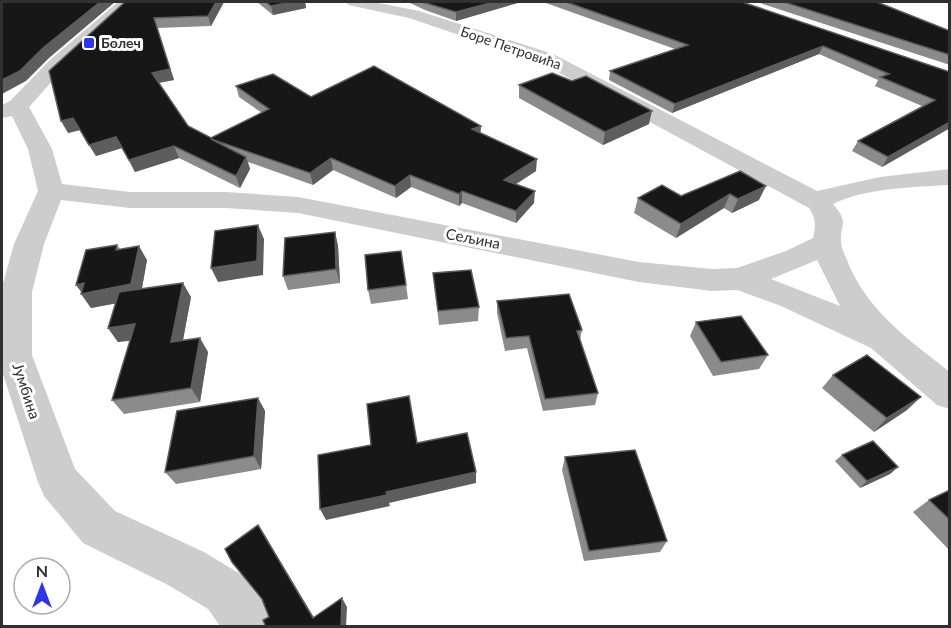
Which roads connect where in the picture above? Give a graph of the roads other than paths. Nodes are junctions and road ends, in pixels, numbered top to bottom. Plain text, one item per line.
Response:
1 (127, 2) edge
2 (353, 2) edge
3 (441, 5) edge
4 (413, 14) junction
5 (10, 109) edge
6 (950, 177) edge
7 (51, 191) junction
8 (818, 202) junction
9 (826, 243) junction
10 (739, 279) junction
11 (883, 339) junction
12 (950, 394) edge
13 (250, 627) edge

1 - 5 street
2 - 4 street, Боре Петровића
3 - 4 street
4 - 8 street, Боре Петровића
5 - 7 street
6 - 8 street
7 - 10 street, Сељина
7 - 13 street, Јумбина
8 - 9 street
9 - 10 street
9 - 11 street
10 - 11 street, Сељина
11 - 12 street

